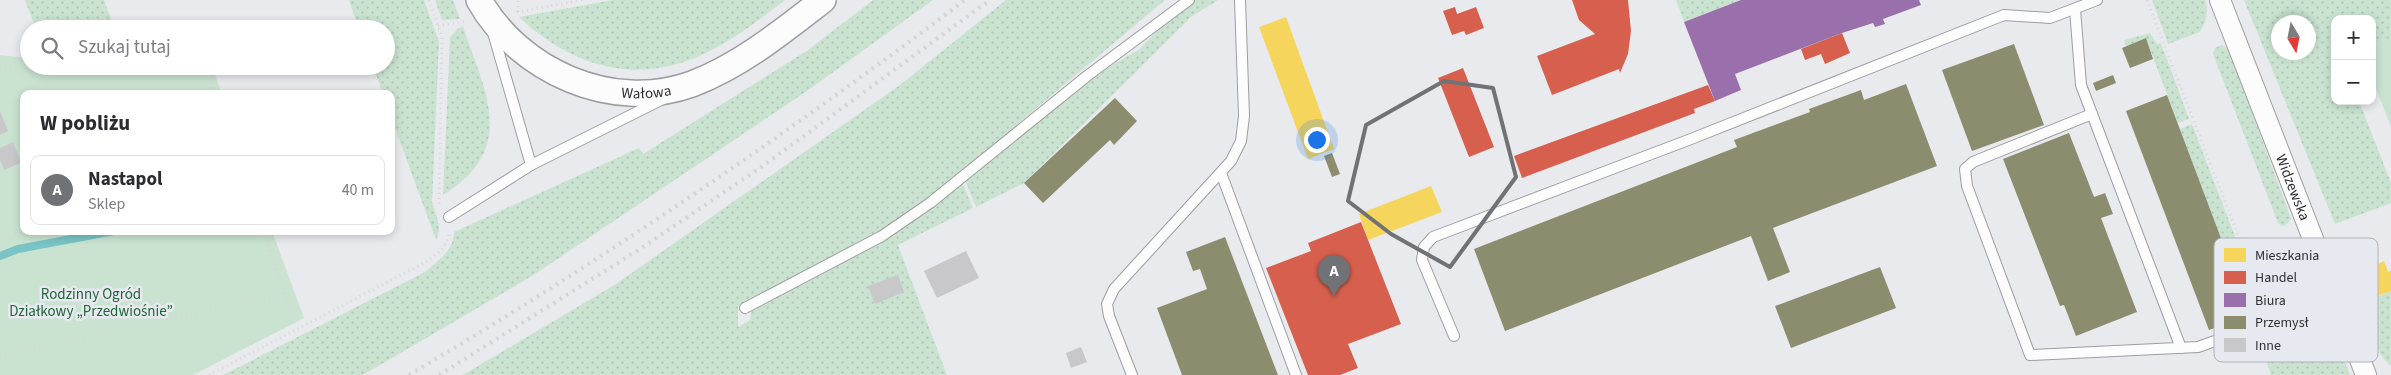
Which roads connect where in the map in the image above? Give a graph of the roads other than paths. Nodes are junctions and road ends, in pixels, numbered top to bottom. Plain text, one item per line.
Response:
1 (823, 0) edge
2 (1189, 0) edge
3 (1240, 0) edge
4 (2097, 0) edge
5 (2220, 0) edge
6 (484, 8) edge
7 (2075, 9) junction
8 (700, 80) junction
9 (2092, 114) junction
10 (531, 165) junction
11 (1221, 173) junction
12 (449, 218) dead end
13 (2312, 238) edge
14 (745, 308) dead end
15 (1454, 336) dead end
16 (2214, 343) edge
17 (2181, 348) junction
18 (2361, 362) edge
19 (1132, 375) edge
20 (1296, 375) edge
21 (2366, 375) edge

1 - 8 street, Wałowa
2 - 14 lane
3 - 11 lane
4 - 7 lane
5 - 13 street, Widzewska
6 - 8 street, Wałowa
6 - 10 lane
7 - 9 lane
7 - 15 lane
8 - 10 lane
9 - 17 lane
9 - 17 lane
10 - 12 lane
11 - 19 lane
11 - 20 lane
16 - 17 lane
18 - 21 street, Widzewska

